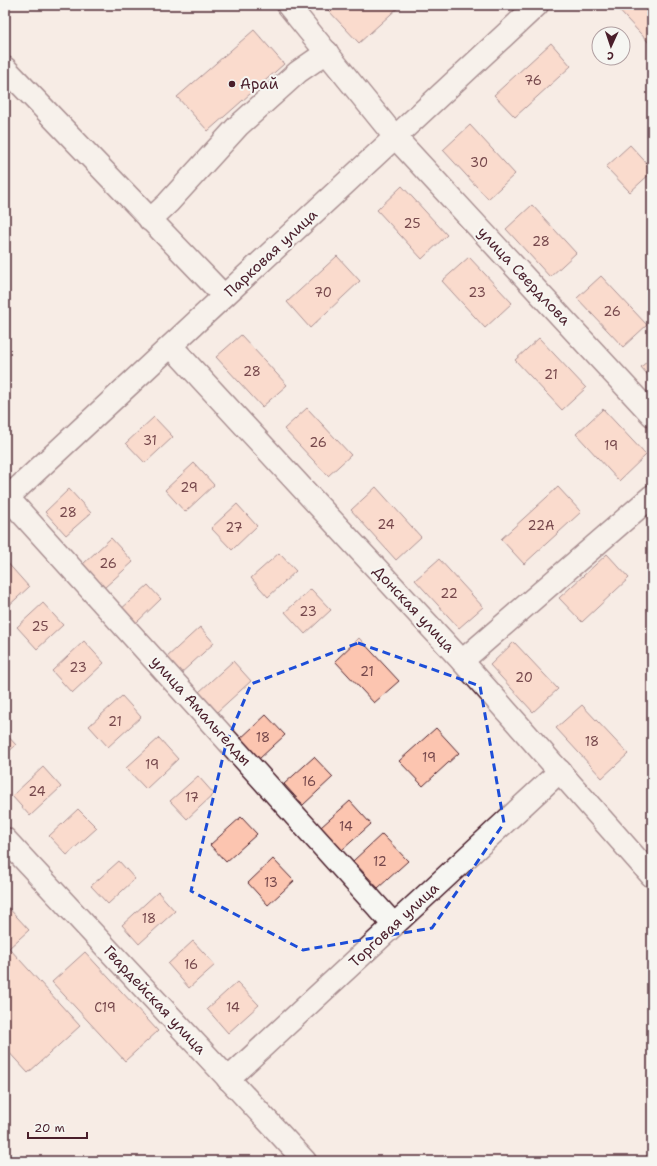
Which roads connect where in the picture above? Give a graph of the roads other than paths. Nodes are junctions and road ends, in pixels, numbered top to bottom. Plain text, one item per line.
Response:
1 (537, 5) edge
2 (294, 7) edge
3 (327, 52) junction
4 (5, 68) edge
5 (395, 137) junction
6 (150, 220) junction
7 (224, 296) junction
8 (171, 346) junction
9 (652, 415) edge
10 (652, 496) edge
11 (6, 499) edge
12 (462, 661) junction
13 (560, 771) junction
14 (5, 839) edge
15 (652, 876) edge
16 (394, 925) junction
17 (228, 1079) junction
18 (305, 1161) edge

1 - 5 street, Парковая улица
2 - 3 street, улица Свердлова
3 - 5 street, улица Свердлова
3 - 6 street
4 - 6 street
5 - 7 street, Парковая улица
5 - 9 street, улица Свердлова
6 - 7 street
7 - 8 street, Парковая улица
8 - 11 street, Парковая улица
8 - 12 street, Донская улица
10 - 12 street
11 - 16 street, улица Амальгелды
12 - 13 street, Донская улица
13 - 15 street, Донская улица
13 - 16 street, Торговая улица
14 - 17 street, Гвардейская улица
16 - 17 street, Торговая улица
17 - 18 street, Гвардейская улица

